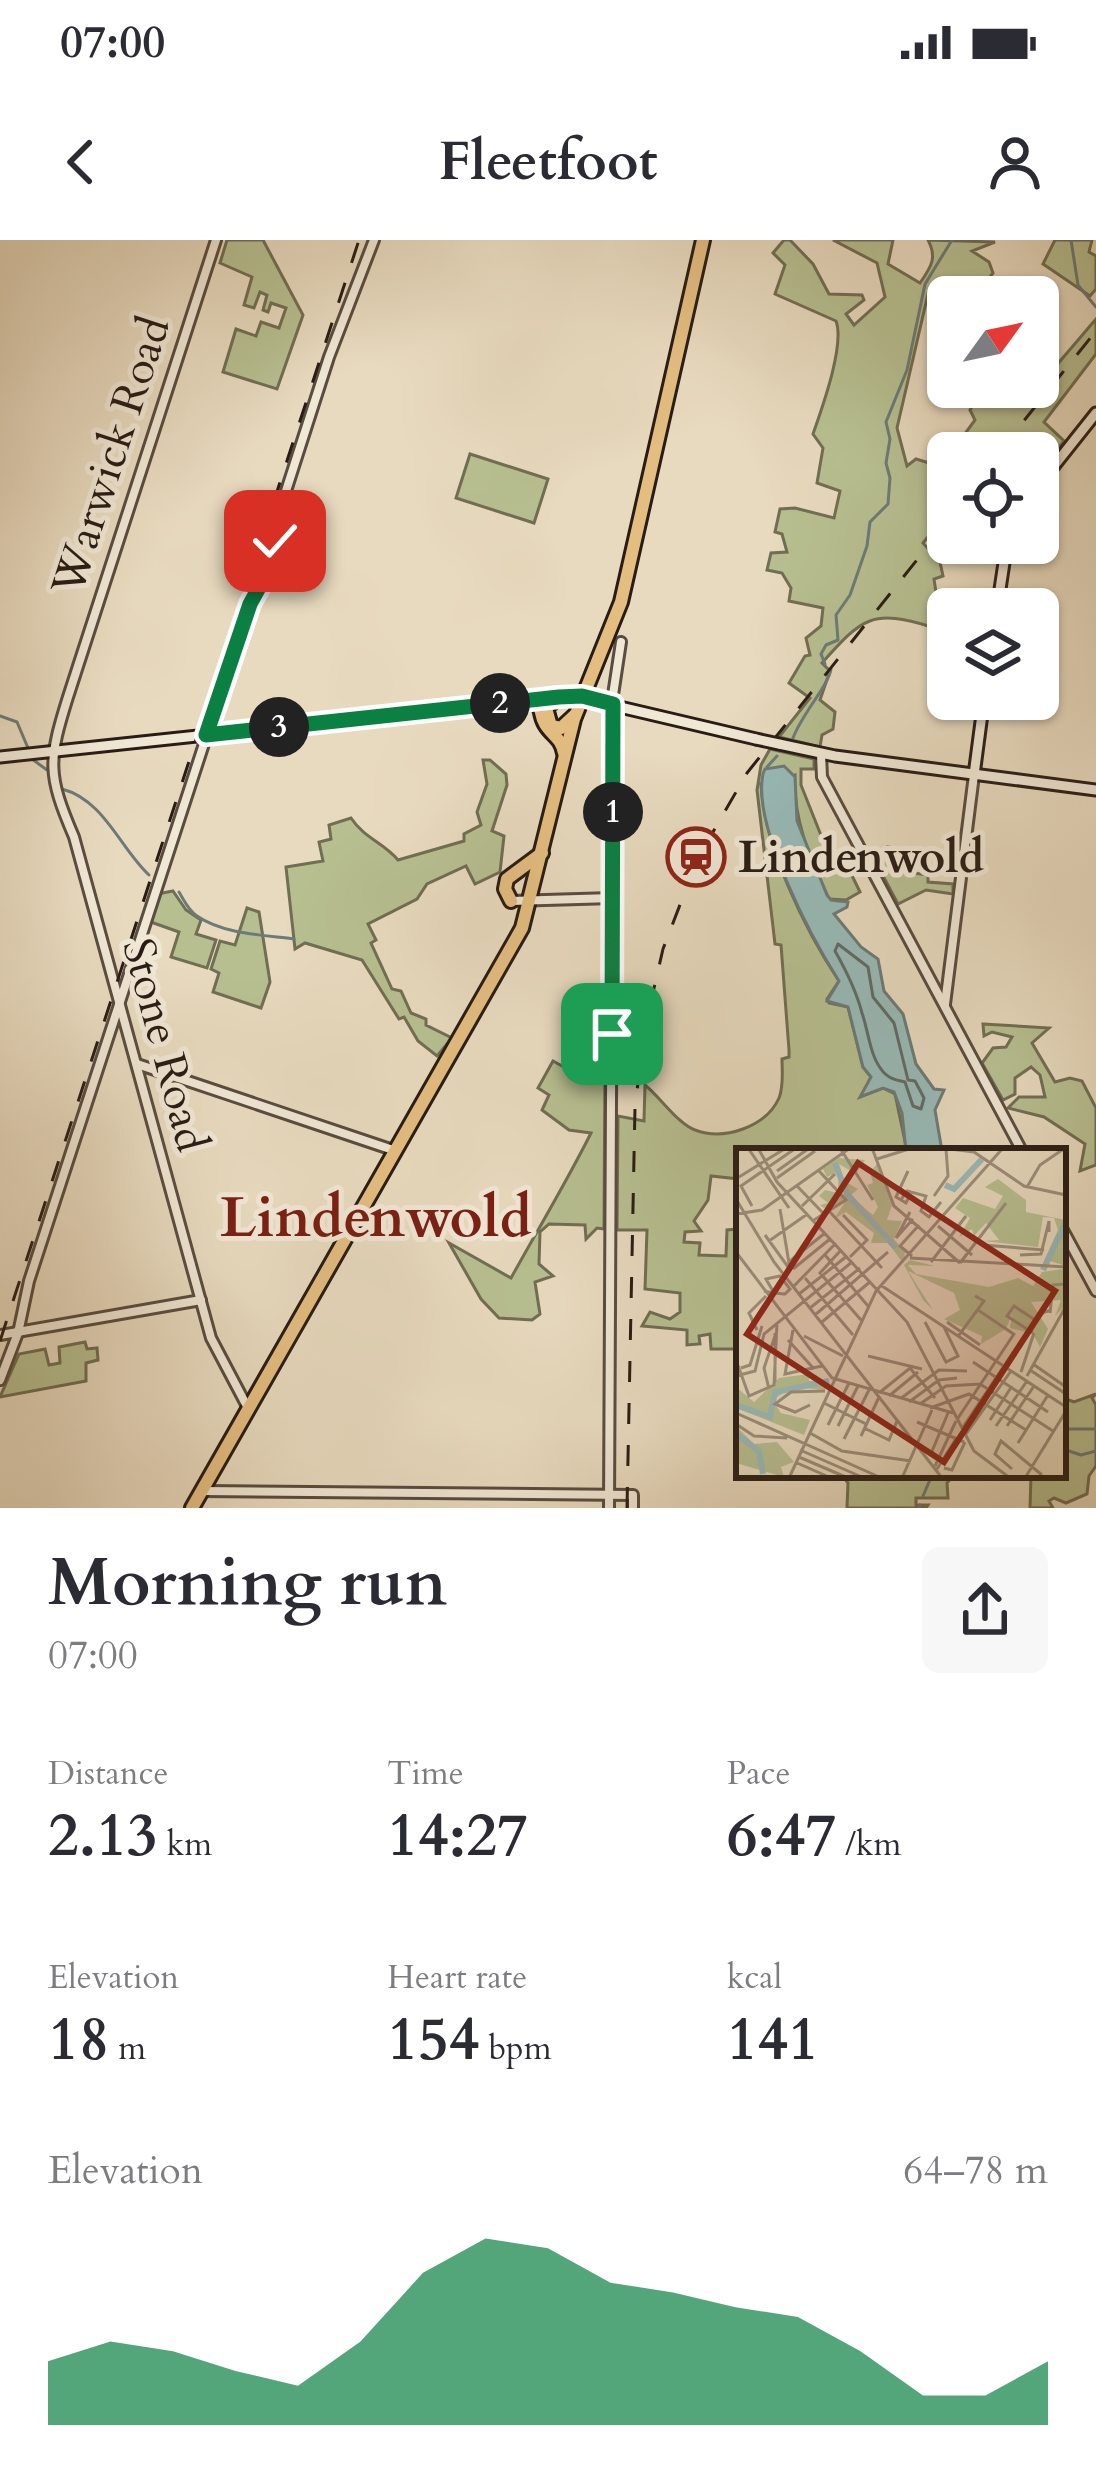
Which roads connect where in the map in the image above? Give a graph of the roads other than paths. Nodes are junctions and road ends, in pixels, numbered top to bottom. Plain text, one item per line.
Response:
1 (216, 240) edge
2 (374, 240) edge
3 (703, 240) edge
4 (1096, 413) edge
5 (1059, 460) edge
6 (614, 641) junction
7 (582, 696) junction
8 (559, 697) junction
9 (535, 700) junction
10 (613, 704) junction
11 (575, 714) junction
12 (981, 720) edge
13 (206, 735) junction
14 (565, 755) junction
15 (826, 755) junction
16 (51, 756) junction
17 (0, 757) edge
18 (820, 770) joint
19 (974, 775) junction
20 (1096, 790) edge
21 (542, 852) junction
22 (613, 898) junction
23 (511, 901) joint
24 (531, 901) junction
25 (120, 990) junction
26 (119, 1003) junction
27 (945, 1006) junction
28 (136, 1064) junction
29 (1020, 1148) edge
30 (397, 1151) junction
31 (1066, 1236) edge
32 (1096, 1291) edge
33 (201, 1300) junction
34 (18, 1333) junction
35 (0, 1335) edge
36 (0, 1380) edge
37 (248, 1410) junction
38 (202, 1491) junction
39 (609, 1494) junction
40 (192, 1508) edge
41 (609, 1508) edge
42 (633, 1508) edge

1 - 16 street, Warwick Road
2 - 13 street
3 - 6 highway
4 - 5 main road
6 - 7 highway
6 - 10 street
7 - 8 main road
7 - 10 main road
7 - 11 highway
8 - 9 main road
8 - 11 highway
9 - 13 main road
9 - 14 highway
10 - 15 main road, bridge
10 - 22 street
11 - 14 highway
12 - 19 main road
13 - 16 main road
13 - 25 street
14 - 21 highway
15 - 18 main road
15 - 19 main road
16 - 17 main road
16 - 25 street, Stone Road
18 - 27 street
19 - 20 main road
19 - 27 street
21 - 23 highway
21 - 24 highway
22 - 24 street
22 - 39 street
23 - 24 street
24 - 30 highway
25 - 26 street
26 - 28 street, Stone Road
26 - 34 street
27 - 29 street
28 - 30 street
28 - 33 street, Stone Road
30 - 37 highway
31 - 32 street
33 - 34 street
33 - 37 street, Stone Road
34 - 35 street
34 - 36 street
37 - 38 highway
38 - 39 street
38 - 40 highway
39 - 41 street
39 - 42 street

